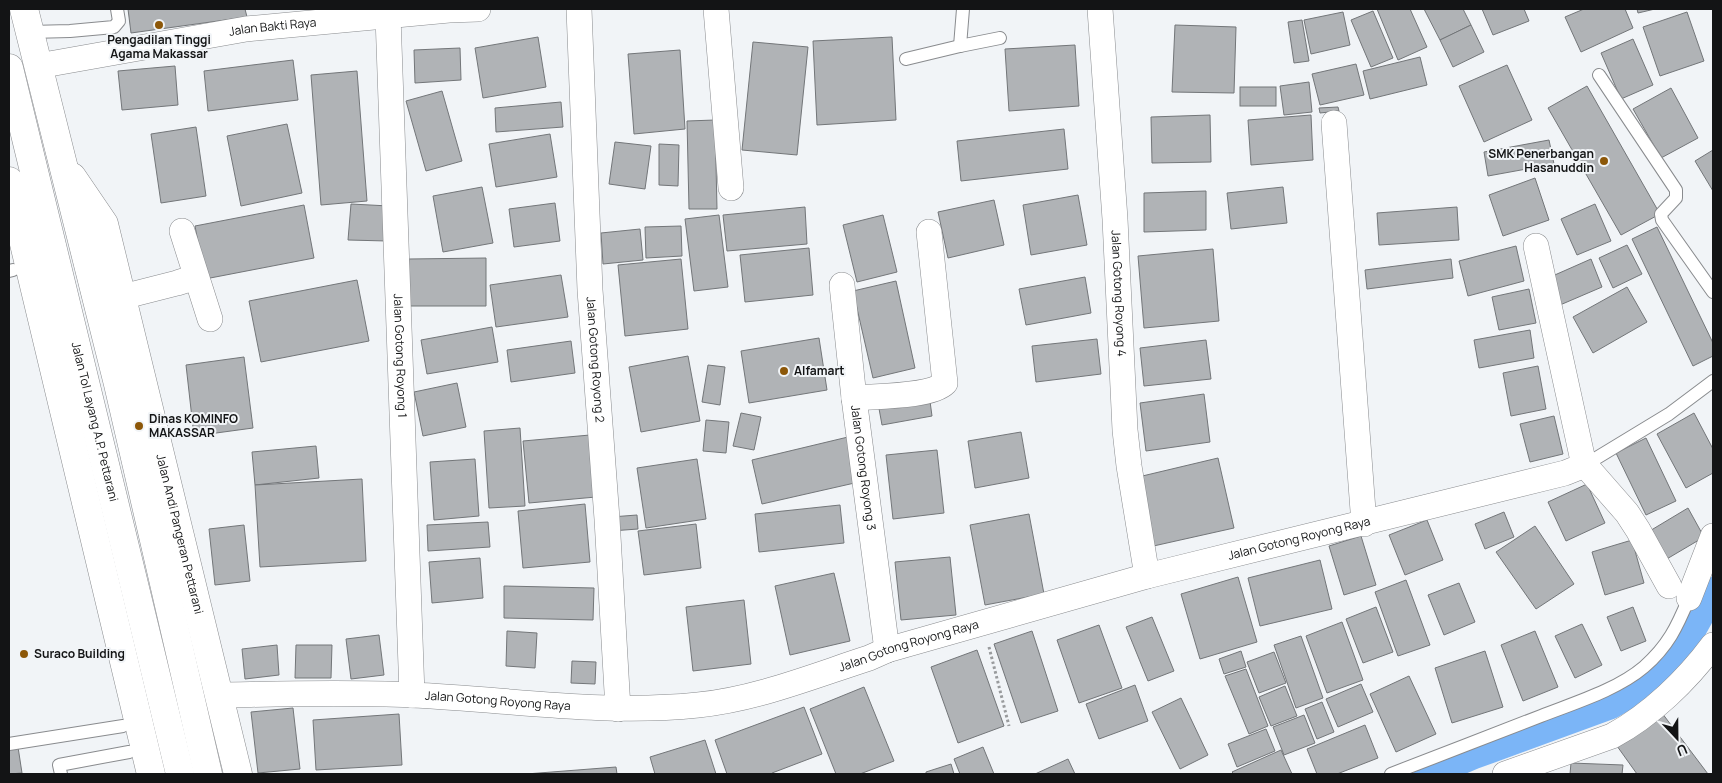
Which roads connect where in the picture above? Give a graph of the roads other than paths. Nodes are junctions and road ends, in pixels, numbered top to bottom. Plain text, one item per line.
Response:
1 (116, 9) edge
2 (478, 9) edge
3 (579, 9) edge
4 (716, 9) edge
5 (963, 9) edge
6 (1100, 9) edge
7 (388, 16) junction
8 (27, 20) edge
9 (1000, 38) dead end
10 (960, 46) junction
11 (906, 59) dead end
12 (38, 66) junction
13 (9, 68) edge
14 (1599, 75) dead end
15 (1334, 123) dead end
16 (61, 161) junction
17 (9, 181) edge
18 (731, 188) dead end
19 (182, 231) dead end
20 (929, 232) dead end
21 (1536, 246) dead end
22 (10, 264) edge
23 (196, 277) junction
24 (842, 286) dead end
25 (1713, 292) edge
26 (122, 297) junction
27 (210, 319) dead end
28 (1713, 381) edge
29 (118, 384) junction
30 (854, 398) junction
31 (1586, 465) junction
32 (1364, 524) junction
33 (1713, 536) edge
34 (1147, 576) junction
35 (1679, 592) junction
36 (1713, 645) edge
37 (887, 650) junction
38 (412, 695) junction
39 (212, 697) junction
40 (618, 709) junction
41 (122, 726) junction
42 (9, 744) edge
43 (132, 763) edge
44 (61, 774) edge
45 (151, 774) edge
46 (180, 774) edge
47 (208, 774) edge
48 (223, 774) edge
49 (238, 774) edge
50 (1391, 774) edge
51 (1505, 774) edge

1 - 8 lane
2 - 7 street, Jalan Bakti Raya
3 - 40 street, Jalan Gotong Royong 2
4 - 18 street
5 - 10 lane
6 - 34 street, Jalan Gotong Royong 4
7 - 12 street, Jalan Bakti Raya
7 - 38 street, Jalan Gotong Royong 1
8 - 12 highway, Jalan Andi Pangeran Pettarani
9 - 10 lane
10 - 11 lane
12 - 16 highway, Jalan Andi Pangeran Pettarani
13 - 46 highway, Jalan Tol Layang A.P. Pettarani
14 - 25 lane
15 - 32 street
16 - 26 highway, Jalan Andi Pangeran Pettarani
16 - 29 highway, Jalan Andi Pangeran Pettarani
17 - 45 highway
19 - 23 street
20 - 30 street
21 - 31 street
22 - 41 highway
23 - 26 street
23 - 27 street
24 - 30 street, Jalan Gotong Royong 3
26 - 39 highway, Jalan Andi Pangeran Pettarani
28 - 31 lane
29 - 39 highway
29 - 47 highway, Jalan Andi Pangeran Pettarani
30 - 37 street, Jalan Gotong Royong 3
31 - 32 street, Jalan Gotong Royong Raya
31 - 35 street
32 - 34 street, Jalan Gotong Royong Raya
33 - 35 street
34 - 37 street, Jalan Gotong Royong Raya
35 - 50 lane
36 - 51 street
37 - 40 street, Jalan Gotong Royong Raya
38 - 39 street, Jalan Gotong Royong Raya
38 - 40 street, Jalan Gotong Royong Raya
39 - 48 highway
39 - 49 highway, Jalan Andi Pangeran Pettarani
41 - 42 lane
41 - 43 highway
43 - 44 lane

